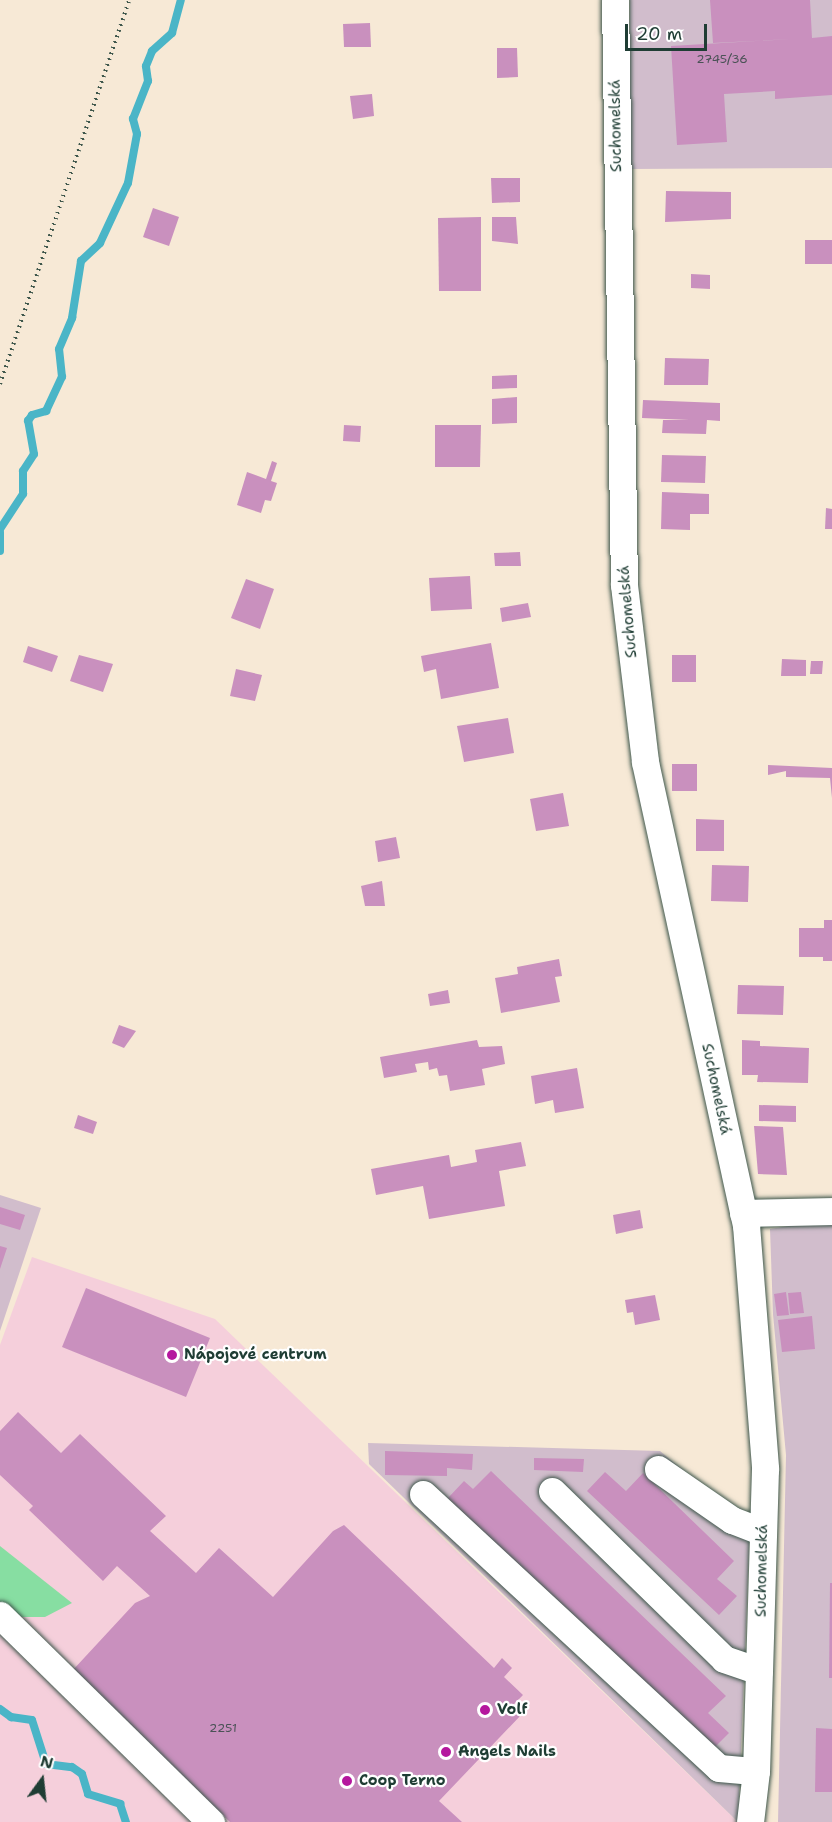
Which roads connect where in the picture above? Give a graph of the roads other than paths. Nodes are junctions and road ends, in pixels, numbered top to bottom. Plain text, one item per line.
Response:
1 (615, 0) edge
2 (832, 1211) edge
3 (743, 1213) junction
4 (658, 1469) dead end
5 (552, 1491) dead end
6 (423, 1494) dead end
7 (763, 1532) junction
8 (0, 1615) edge
9 (759, 1671) junction
10 (756, 1771) junction
11 (211, 1822) edge
12 (750, 1822) edge

1 - 3 street, Suchomelská
2 - 3 street
3 - 7 street, Suchomelská
4 - 7 street
5 - 9 street
6 - 10 street
7 - 9 street, Suchomelská
8 - 11 street
9 - 10 street, Suchomelská
10 - 12 street, Suchomelská

